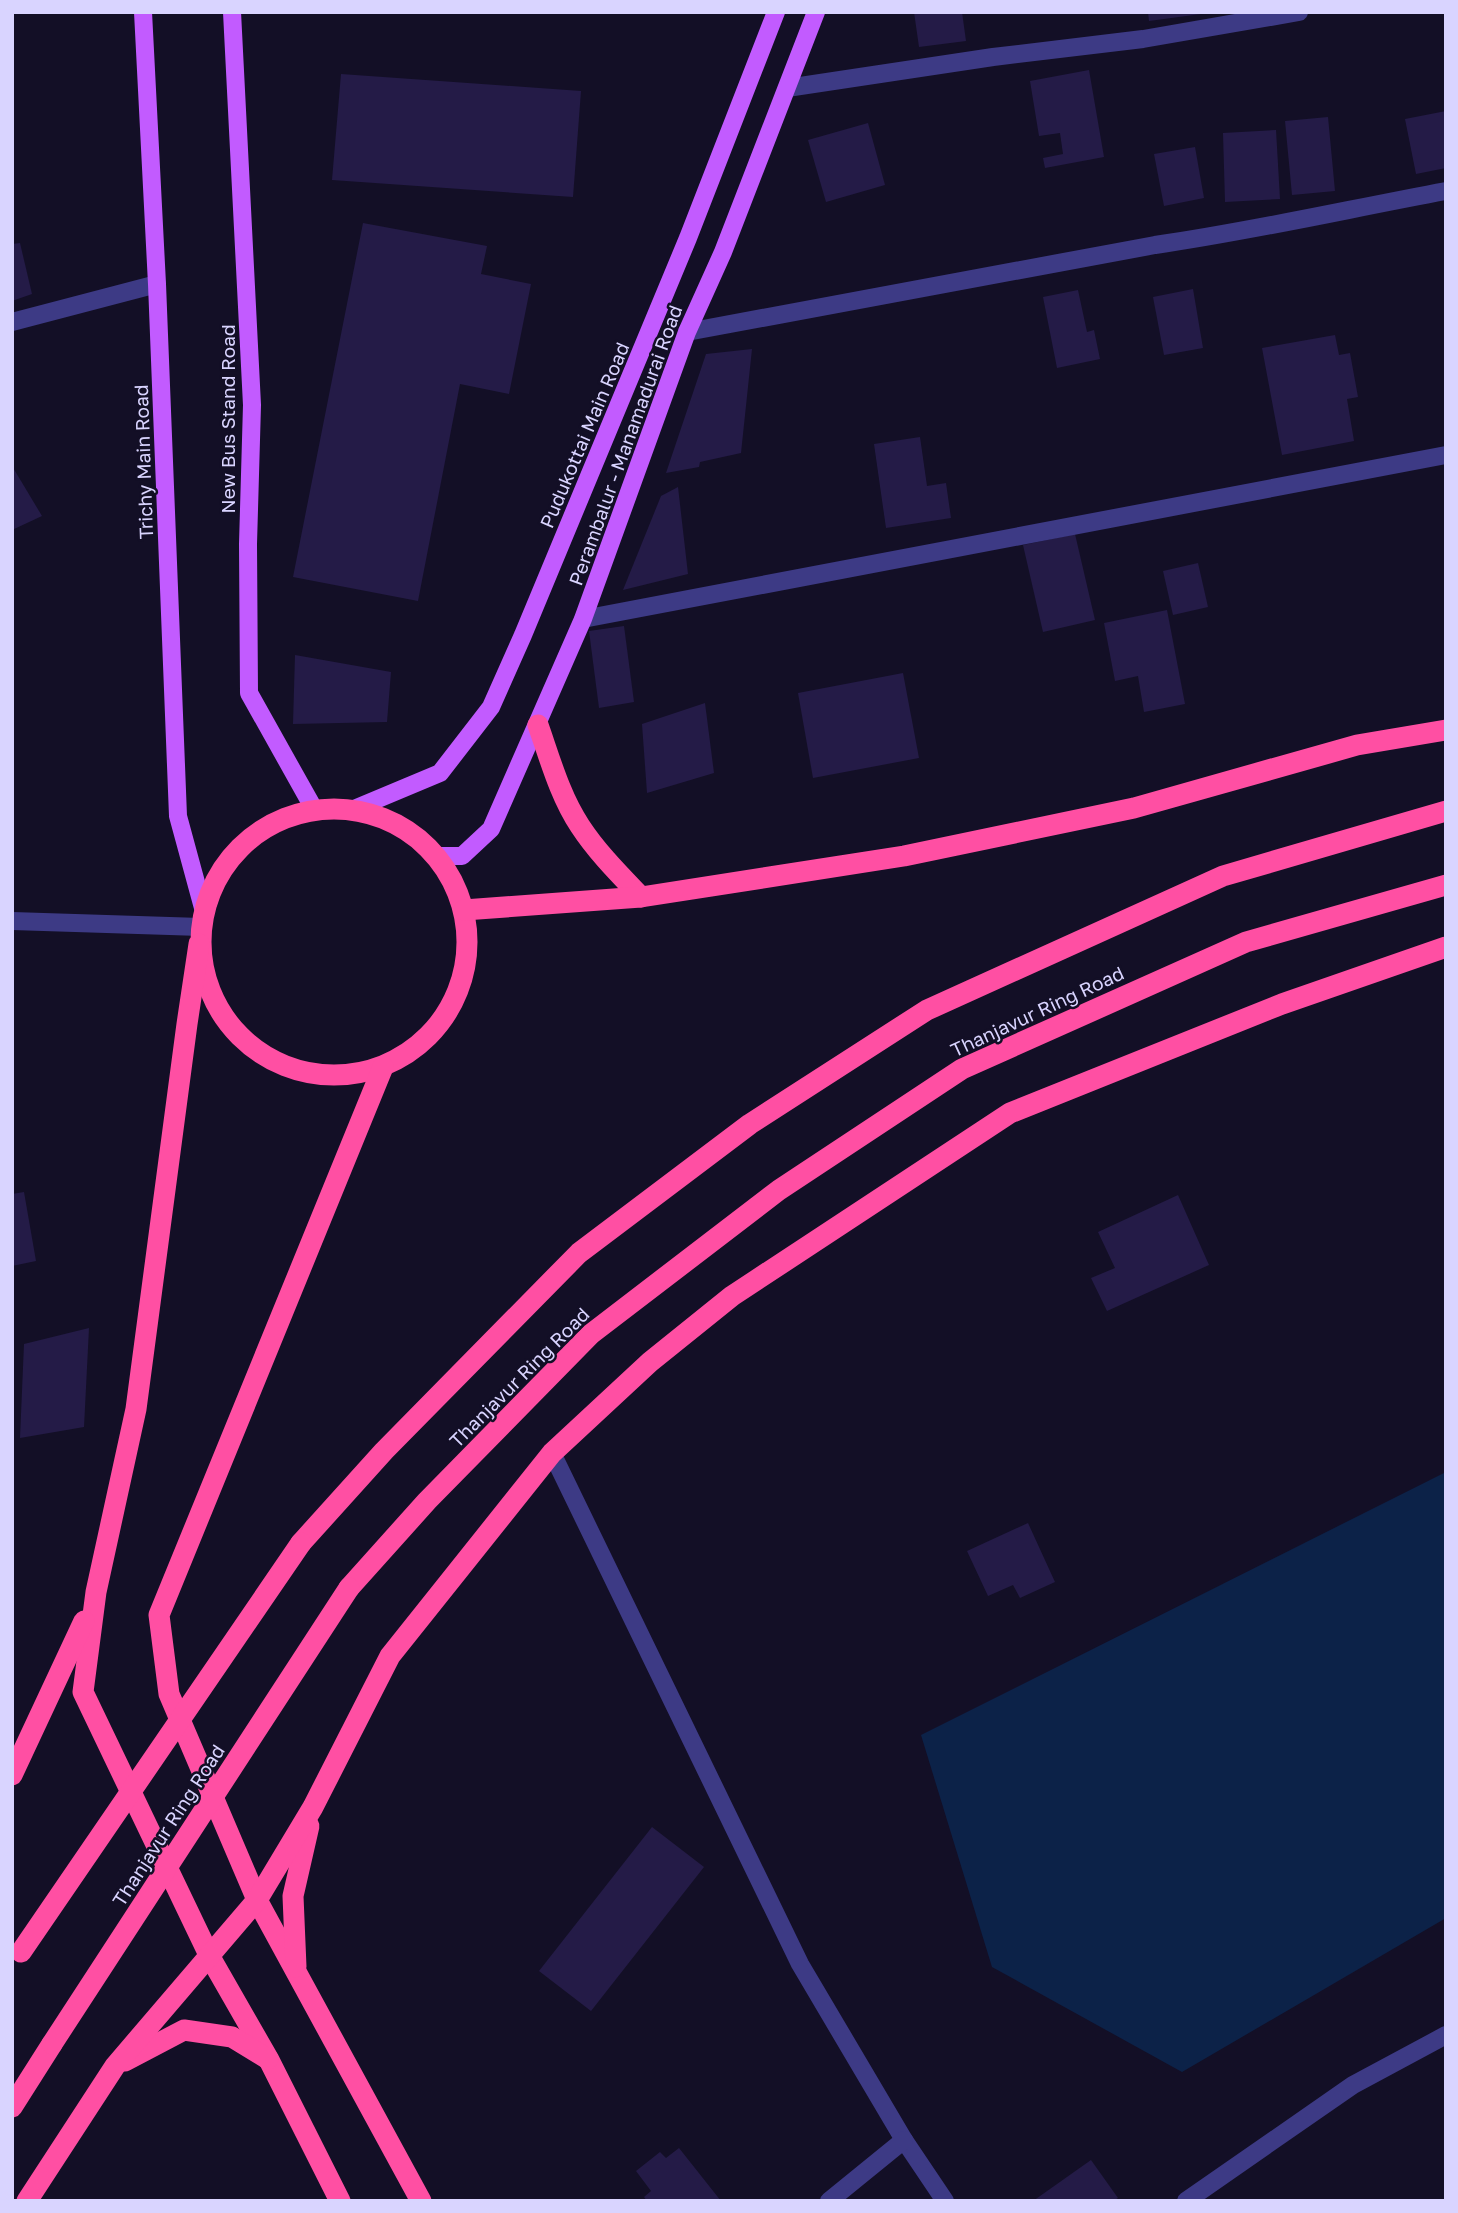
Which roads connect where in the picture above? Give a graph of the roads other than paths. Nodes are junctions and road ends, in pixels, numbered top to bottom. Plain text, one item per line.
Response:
1 (143, 12) edge
2 (232, 12) edge
3 (776, 12) edge
4 (816, 12) edge
5 (1299, 12) edge
6 (787, 88) junction
7 (1446, 191) edge
8 (157, 284) junction
9 (12, 322) edge
10 (687, 332) junction
11 (1446, 454) edge
12 (583, 619) junction
13 (538, 725) junction
14 (1446, 730) edge
15 (314, 809) junction
16 (354, 809) junction
17 (1446, 811) edge
18 (437, 856) junction
19 (1446, 885) edge
20 (641, 897) junction
21 (464, 910) junction
22 (12, 921) edge
23 (201, 926) junction
24 (1446, 947) edge
25 (383, 1066) junction
26 (552, 1453) junction
27 (96, 1592) junction
28 (12, 1775) edge
29 (313, 1807) junction
30 (257, 1900) junction
31 (210, 1957) junction
32 (17, 1960) edge
33 (296, 1972) junction
34 (1446, 2035) edge
35 (270, 2060) junction
36 (115, 2067) junction
37 (12, 2107) edge
38 (904, 2140) junction
39 (27, 2201) edge
40 (341, 2201) edge
41 (421, 2201) edge
42 (830, 2201) edge
43 (945, 2201) edge
44 (1186, 2201) edge

1 - 8 main road, Trichy Main Road
2 - 15 main road, New Bus Stand Road
3 - 16 main road, Pudukottai Main Road
4 - 6 main road, Perambalur - Manamadurai Road
5 - 6 street
6 - 10 main road, Perambalur - Manamadurai Road
7 - 10 street
8 - 9 street
8 - 23 main road, Trichy Main Road
10 - 12 main road, Perambalur - Manamadurai Road
11 - 12 street
12 - 13 main road, Perambalur - Manamadurai Road
13 - 18 main road, Perambalur - Manamadurai Road
13 - 20 highway
14 - 20 highway
15 - 16 highway
15 - 23 highway
16 - 18 highway
17 - 32 highway, bridge
18 - 21 highway
19 - 37 highway, Thanjavur Ring Road, bridge
20 - 21 highway
21 - 25 highway
22 - 23 street
23 - 25 highway
23 - 27 highway
24 - 26 highway
25 - 30 highway
26 - 29 highway
26 - 38 street
27 - 28 highway
27 - 31 highway
29 - 30 highway
29 - 33 highway
30 - 31 highway
30 - 33 highway
31 - 35 highway
31 - 36 highway
33 - 41 highway
34 - 44 street
35 - 36 highway
35 - 40 highway
36 - 39 highway
38 - 42 street
38 - 43 street

